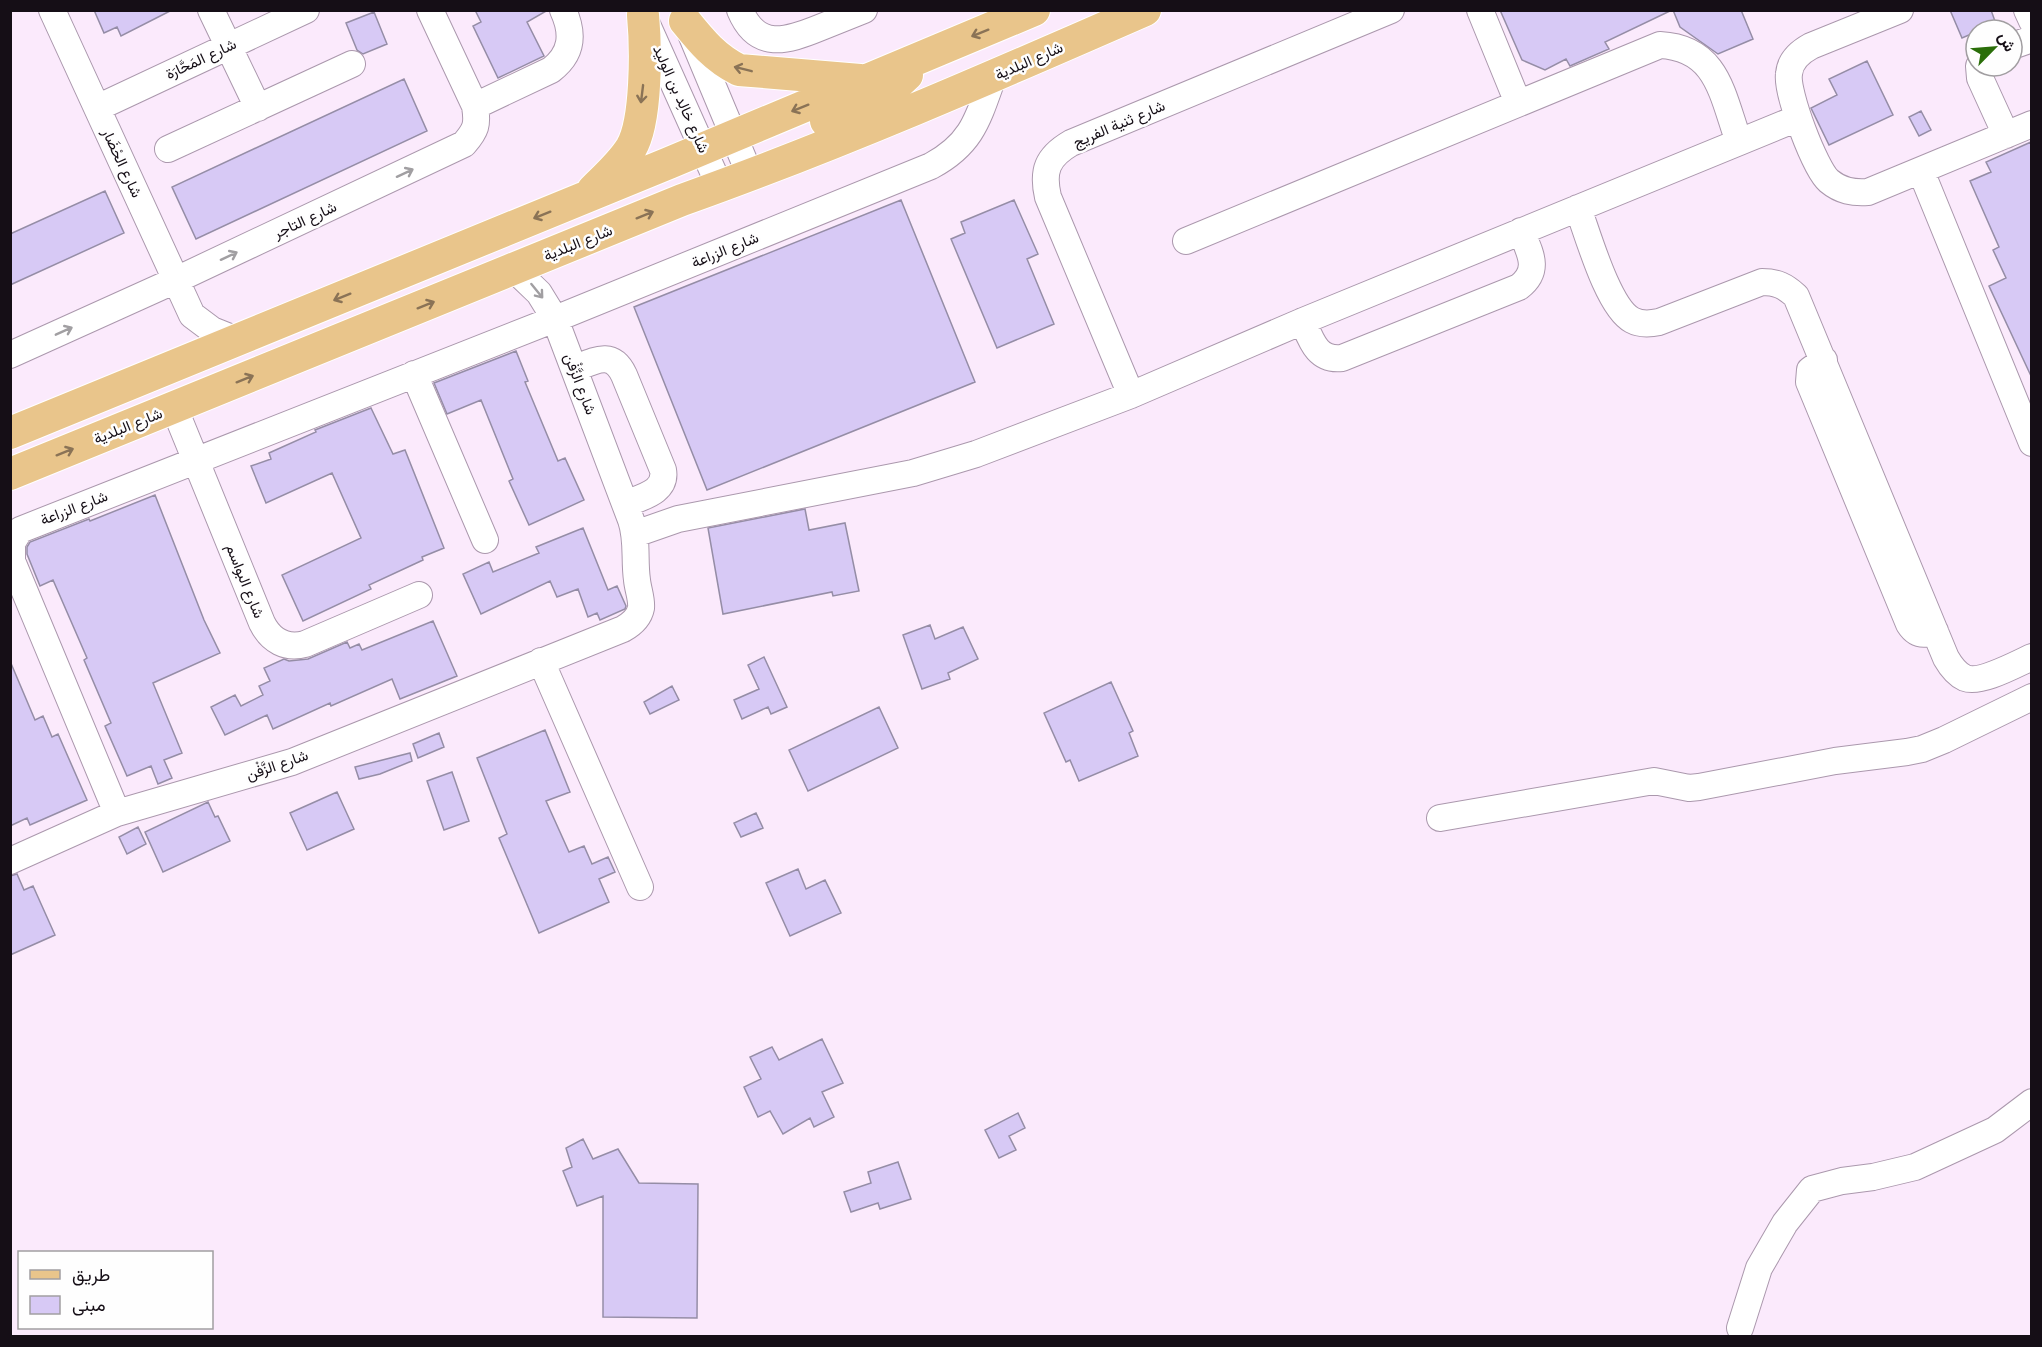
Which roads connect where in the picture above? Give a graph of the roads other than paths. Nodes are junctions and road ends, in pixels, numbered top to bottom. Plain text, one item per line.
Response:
1 (52, 10) edge
2 (212, 10) edge
3 (306, 10) edge
4 (430, 10) edge
5 (563, 10) edge
6 (740, 10) edge
7 (864, 10) edge
8 (1034, 10) edge
9 (1144, 10) edge
10 (1391, 10) edge
11 (1480, 10) edge
12 (1900, 10) edge
13 (2027, 10) edge
14 (642, 13) edge
15 (683, 16) edge
16 (2031, 21) edge
17 (228, 47) junction
18 (923, 56) junction
19 (352, 64) dead end
20 (993, 77) junction
21 (1980, 78) edge
22 (863, 80) junction
23 (1518, 103) junction
24 (475, 106) junction
25 (97, 108) junction
26 (258, 108) junction
27 (1798, 117) junction
28 (2031, 124) edge
29 (2006, 135) junction
30 (733, 136) junction
31 (1739, 142) junction
32 (704, 148) junction
33 (168, 149) dead end
34 (1921, 171) junction
35 (760, 172) junction
36 (720, 187) junction
37 (586, 197) junction
38 (1578, 208) junction
39 (1521, 231) junction
40 (1186, 241) dead end
41 (514, 269) junction
42 (176, 280) junction
43 (192, 315) junction
44 (555, 319) junction
45 (1303, 321) junction
46 (237, 340) junction
47 (10, 356) edge
48 (178, 364) junction
49 (574, 369) junction
50 (414, 374) junction
51 (1131, 394) junction
52 (174, 408) junction
53 (10, 433) edge
54 (2031, 443) edge
55 (196, 461) junction
56 (10, 474) edge
57 (626, 504) junction
58 (635, 534) junction
59 (485, 540) dead end
60 (419, 595) dead end
61 (2026, 659) edge
62 (541, 662) junction
63 (2031, 690) edge
64 (2031, 697) edge
65 (117, 813) junction
66 (1440, 818) dead end
67 (10, 861) edge
68 (640, 887) dead end
69 (2031, 1102) edge
70 (1740, 1328) dead end

1 - 25 street, شارع الحْضَار
2 - 17 street
3 - 17 street, شارع المَحَّارَة
4 - 24 street
5 - 24 street
6 - 7 street
8 -> 18 main road
9 - 20 main road, شارع البلدية
10 - 51 street, شارع ثنية الفريج
11 - 23 street
12 - 27 street
13 - 16 street
14 - 32 street, شارع خالِد بن الوليد
14 -> 37 main road
22 -> 15 main road
15 - 30 street
17 - 25 street, شارع المَحَّارَة
17 - 26 street
18 - 22 main road
18 - 35 main road
19 - 26 street
20 - 35 main road, شارع البلدية
20 - 44 street, شارع الزراعة
21 - 29 street
22 -> 30 main road
23 - 31 street
23 - 40 street
42 -> 24 street, شارع التاجر
25 - 42 street, شارع الحْضَار
26 - 33 street
27 - 31 street
27 - 34 street
28 - 29 street
29 - 34 street
30 - 32 main road
30 - 35 street
31 - 38 street
32 - 36 street, شارع خالِد بن الوليد
32 - 37 main road
34 - 54 street
35 - 36 main road, شارع البلدية
41 -> 36 main road, شارع البلدية
37 -> 46 main road
38 - 39 street
38 - 61 street
39 - 45 street
39 - 45 street
41 -> 44 street, شارع الزَّفْن
52 -> 41 main road, شارع البلدية
42 - 43 street, شارع الحْضَار
47 -> 42 street, شارع التاجر
43 - 46 street
43 - 48 street
44 - 49 street, شارع الزَّفْن
44 - 50 street, شارع الزراعة
45 - 51 street
46 - 48 main road
48 - 53 main road
49 - 57 street, شارع الزَّفْن
49 - 57 street
50 - 55 street, شارع الزراعة
50 - 59 street
51 - 58 street
52 - 55 street, شارع البواسم
56 -> 52 main road, شارع البلدية
55 - 60 street, شارع البواسم
55 - 65 street, شارع الزراعة
57 - 58 street, شارع الزَّفْن
58 - 62 street, شارع الزَّفْن
61 - 63 street
62 - 65 street, شارع الزَّفْن
62 - 68 street
64 - 66 street
65 - 67 street, شارع الزَّفْن
69 - 70 street

